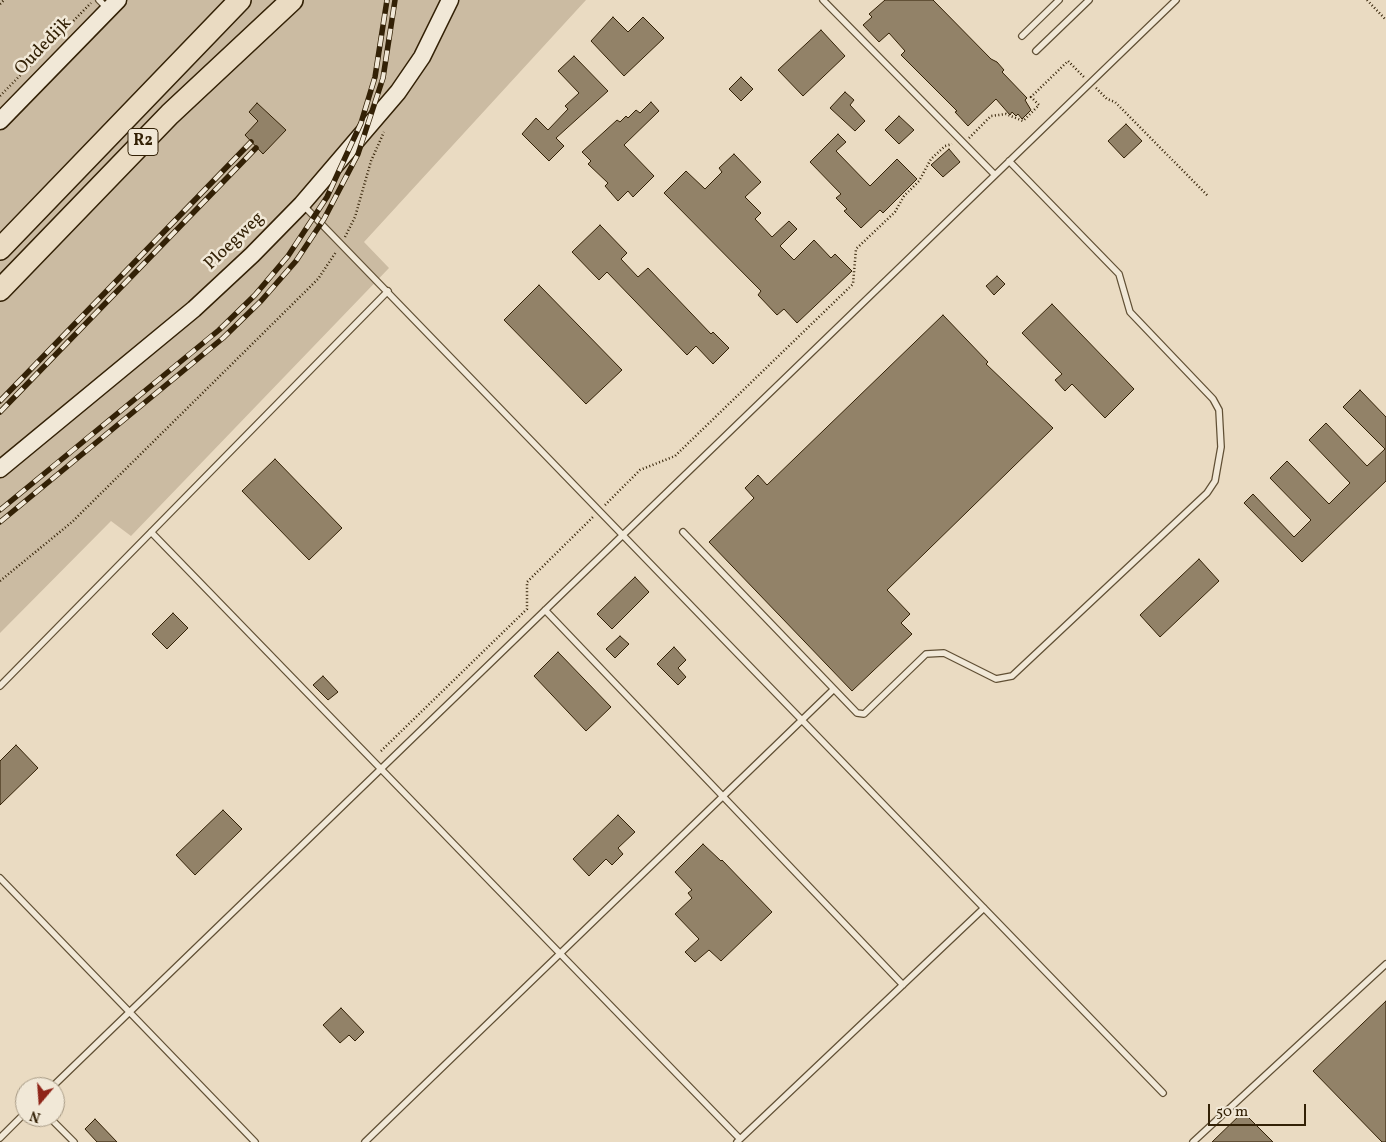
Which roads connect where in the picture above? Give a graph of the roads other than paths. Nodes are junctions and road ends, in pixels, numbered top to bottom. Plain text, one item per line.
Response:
1 (240, 0) edge
2 (292, 0) edge
3 (450, 0) edge
4 (823, 0) edge
5 (1059, 0) edge
6 (1089, 0) edge
7 (1176, 0) edge
8 (108, 3) edge
9 (1022, 36) dead end
10 (1036, 51) dead end
11 (0, 121) edge
12 (1009, 161) junction
13 (995, 175) junction
14 (45, 203) junction
15 (302, 204) junction
16 (0, 242) edge
17 (0, 249) edge
18 (0, 290) edge
19 (388, 291) junction
20 (0, 469) edge
21 (151, 532) junction
22 (683, 532) dead end
23 (623, 535) junction
24 (545, 610) junction
25 (0, 686) edge
26 (834, 689) junction
27 (802, 720) junction
28 (380, 770) junction
29 (724, 797) junction
30 (0, 878) edge
31 (984, 908) junction
32 (561, 955) junction
33 (1386, 964) edge
34 (903, 984) junction
35 (130, 1013) junction
36 (63, 1077) edge
37 (1163, 1093) dead end
38 (15, 1124) edge
39 (60, 1127) edge
40 (0, 1138) edge
41 (739, 1141) edge
42 (74, 1142) edge
43 (255, 1142) edge
44 (365, 1142) edge
45 (1193, 1142) edge

1 - 14 highway, R2
2 - 18 highway, R2
3 - 15 street, Ploegweg
4 - 13 lane
5 - 9 lane
6 - 10 lane
7 - 12 lane
8 - 11 street, Oudedijk
12 - 13 lane
12 - 26 lane
13 - 23 lane
14 - 16 highway
14 - 17 highway, R2
15 - 19 lane
15 - 20 street, Ploegweg
19 - 21 lane
19 - 23 lane
21 - 25 lane
21 - 28 lane
22 - 26 lane
23 - 24 lane
23 - 27 lane
24 - 28 lane
24 - 29 lane
26 - 27 lane
27 - 29 lane
27 - 31 lane
28 - 32 lane
28 - 35 lane
29 - 32 lane
29 - 34 lane
30 - 35 lane
31 - 34 lane
31 - 37 lane
32 - 41 lane
32 - 44 lane
33 - 45 lane
34 - 41 lane
35 - 36 lane
35 - 43 lane
38 - 40 lane
39 - 42 lane

